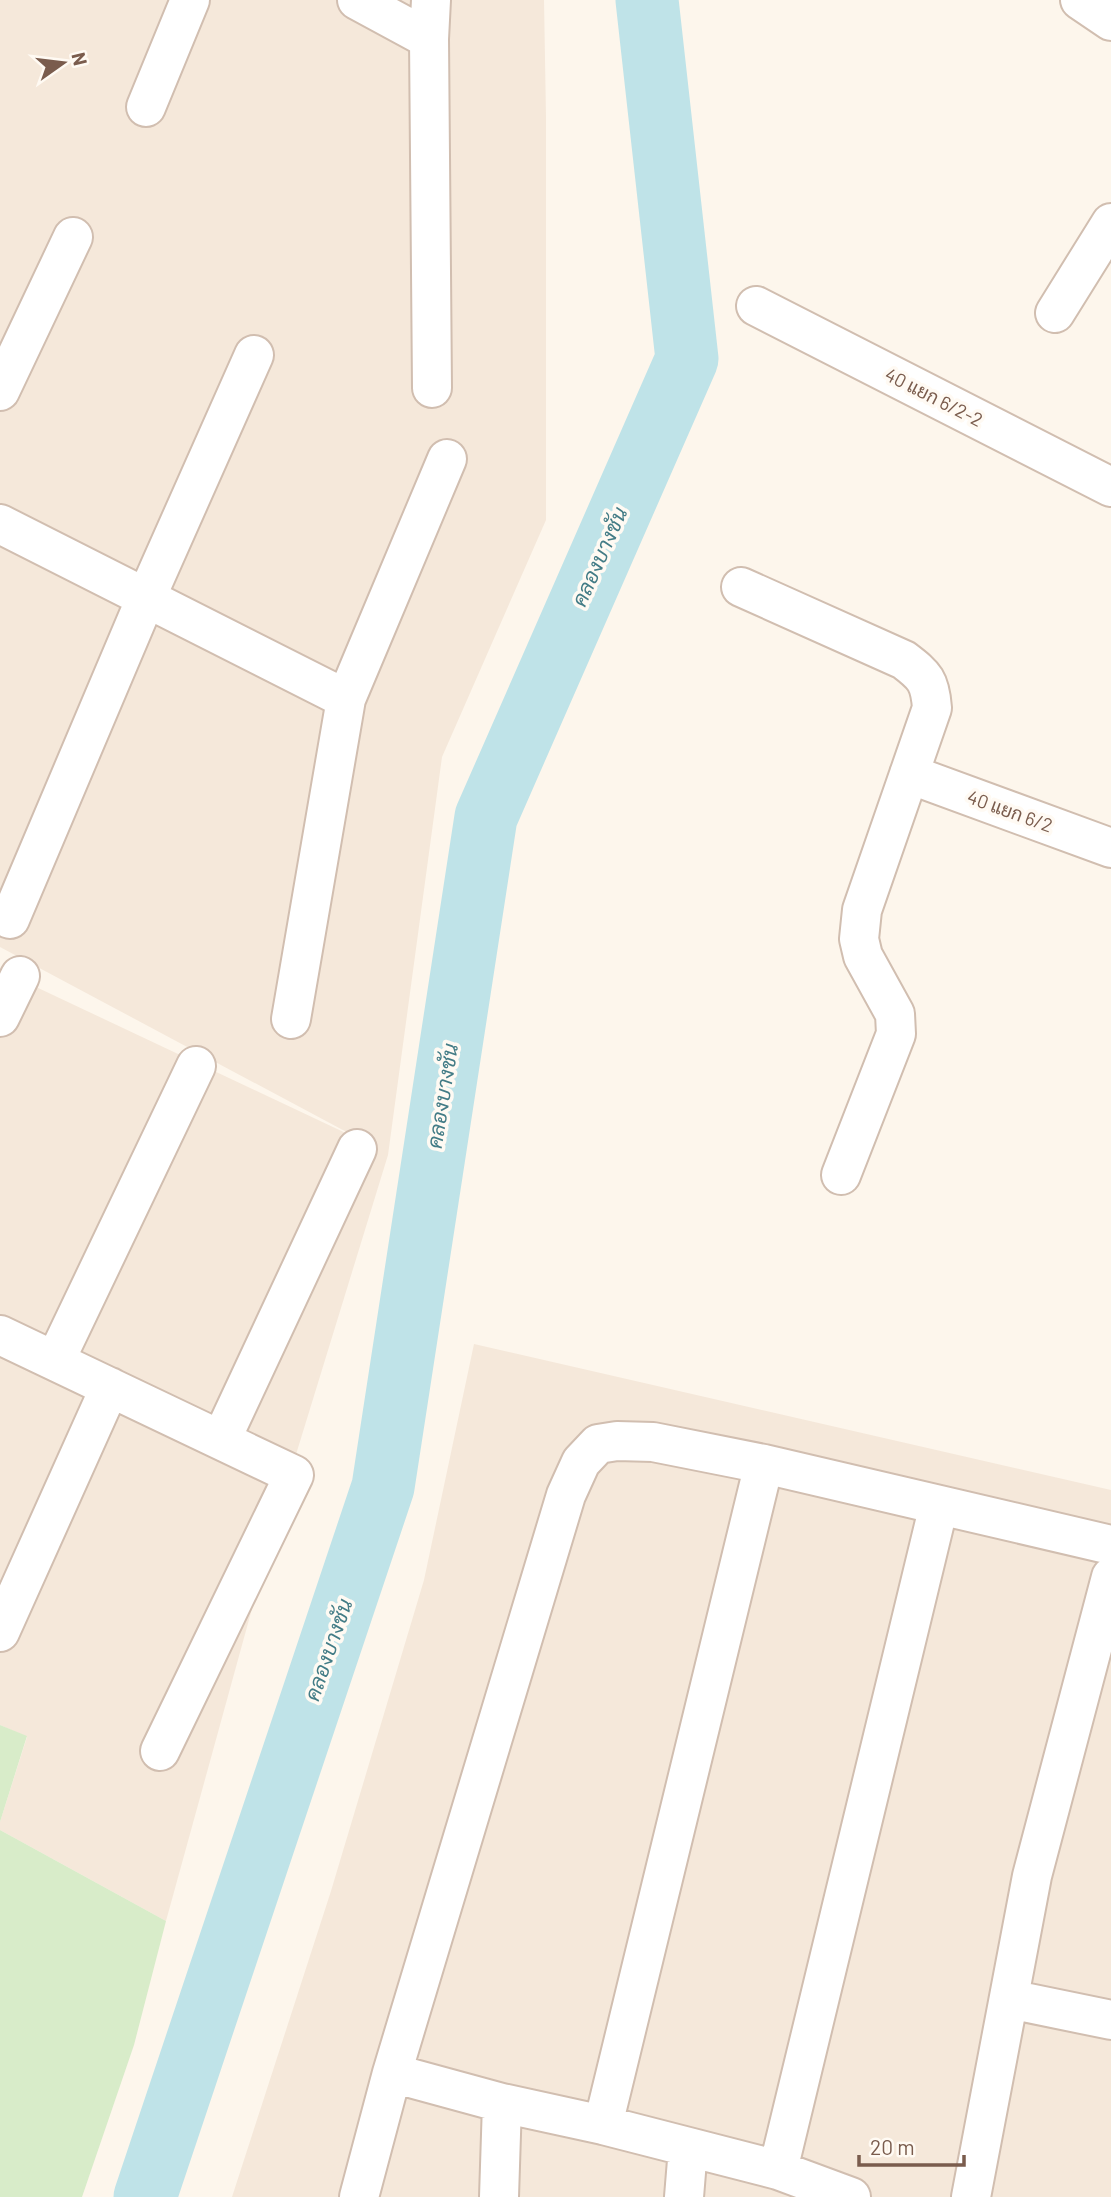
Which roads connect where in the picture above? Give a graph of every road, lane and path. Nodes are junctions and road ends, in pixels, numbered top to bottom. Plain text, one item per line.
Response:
1 (190, 0) edge
2 (357, 0) edge
3 (431, 0) edge
4 (1080, 0) edge
5 (1111, 21) edge
6 (429, 39) junction
7 (146, 107) dead end
8 (1111, 222) edge
9 (73, 237) dead end
10 (756, 306) dead end
11 (1055, 313) dead end
12 (254, 355) dead end
13 (432, 388) dead end
14 (0, 391) edge
15 (447, 458) dead end
16 (1111, 487) edge
17 (0, 524) edge
18 (741, 587) dead end
19 (146, 598) junction
20 (346, 699) junction
21 (909, 774) junction
22 (1111, 848) edge
23 (10, 919) dead end
24 (20, 976) dead end
25 (0, 1017) edge
26 (291, 1019) dead end
27 (196, 1066) dead end
28 (357, 1149) dead end
29 (841, 1175) dead end
30 (0, 1335) edge
31 (55, 1362) junction
32 (110, 1387) junction
33 (221, 1440) junction
34 (764, 1464) junction
35 (939, 1505) junction
36 (1111, 1545) edge
37 (1111, 1577) edge
38 (0, 1632) edge
39 (160, 1751) dead end
40 (1009, 1999) junction
41 (1111, 2020) edge
42 (392, 2073) junction
43 (502, 2103) junction
44 (603, 2125) junction
45 (688, 2148) junction
46 (778, 2170) junction
47 (359, 2197) edge
48 (499, 2197) edge
49 (684, 2197) edge
50 (852, 2197) edge
51 (971, 2197) edge

1 - 7 street
2 - 6 street
3 - 6 street
4 - 5 street
6 - 13 street
8 - 11 street
9 - 14 street
10 - 16 street, 40 แยก 6/2-2
12 - 19 street
15 - 20 street
17 - 19 street
18 - 21 street
19 - 20 street
19 - 23 street
20 - 26 street
21 - 22 street, 40 แยก 6/2
21 - 29 street
24 - 25 street
27 - 31 street
28 - 33 street
30 - 31 street
31 - 32 street
32 - 33 street
32 - 38 street
33 - 39 street
34 - 35 street
34 - 42 street
34 - 44 street
35 - 36 street
35 - 46 street
37 - 40 street
40 - 41 street
40 - 51 street
42 - 43 street
42 - 47 street
43 - 44 street
43 - 48 street
44 - 45 street
45 - 46 street
45 - 49 street
46 - 50 street

